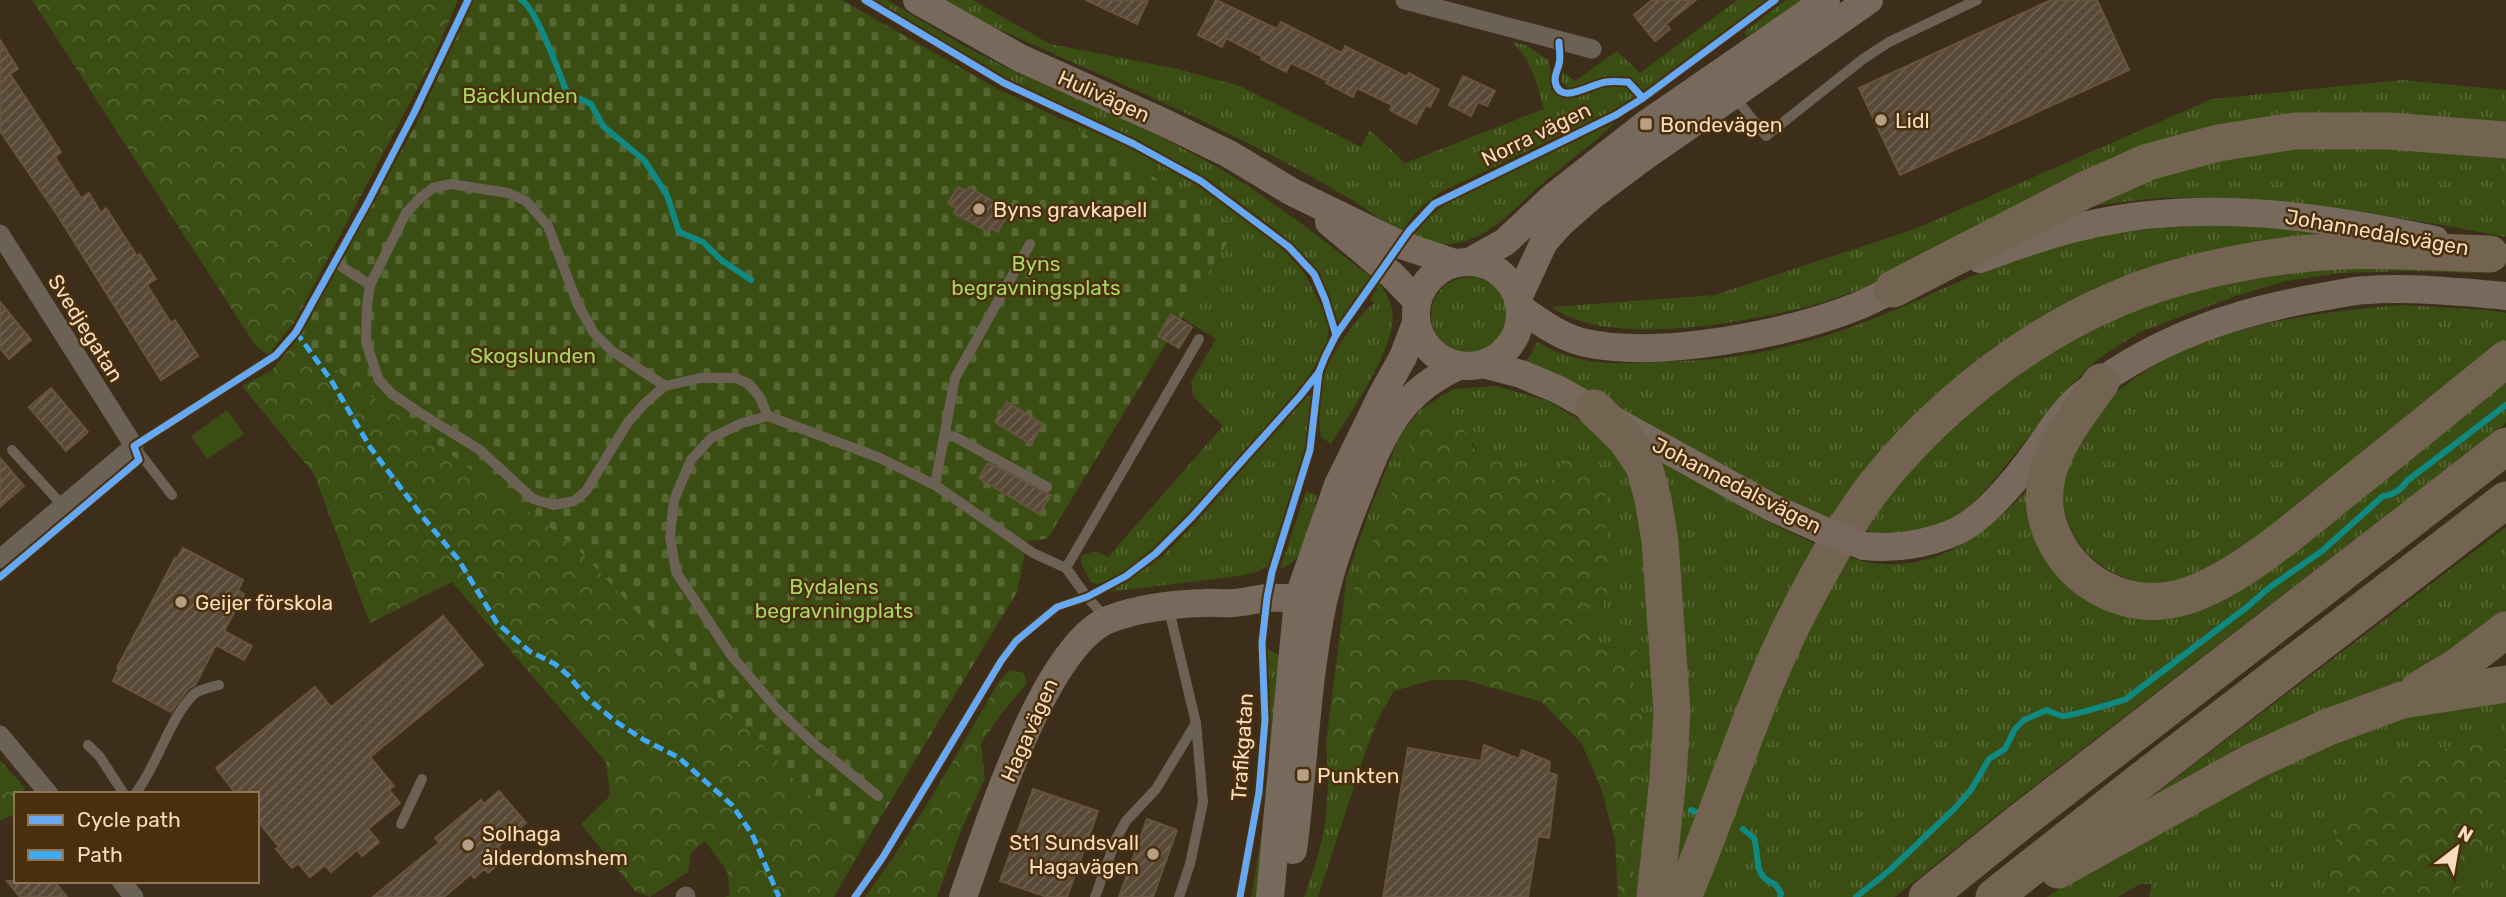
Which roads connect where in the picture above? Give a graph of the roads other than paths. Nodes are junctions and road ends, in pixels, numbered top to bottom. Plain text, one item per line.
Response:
1 (917, 0) edge
2 (1405, 0) edge
3 (1826, 0) edge
4 (1869, 0) edge
5 (1972, 1) edge
6 (1592, 49) dead end
7 (1732, 94) junction
8 (2506, 140) edge
9 (1292, 191) junction
10 (1030, 244) dead end
11 (3, 245) edge
12 (2498, 256) edge
13 (1463, 262) junction
14 (335, 263) dead end
15 (370, 285) junction
16 (1893, 289) junction
17 (2506, 296) edge
18 (1519, 303) junction
19 (1416, 312) junction
20 (1199, 340) dead end
21 (2506, 359) edge
22 (1471, 365) junction
23 (2101, 382) junction
24 (665, 386) junction
25 (1594, 408) junction
26 (768, 416) junction
27 (944, 435) junction
28 (134, 446) junction
29 (2506, 446) edge
30 (12, 450) dead end
31 (935, 485) junction
32 (1047, 487) dead end
33 (172, 495) dead end
34 (2506, 500) edge
35 (62, 505) junction
36 (0, 559) edge
37 (1066, 568) junction
38 (1168, 606) junction
39 (1310, 610) junction
40 (1108, 619) junction
41 (2506, 630) edge
42 (2506, 684) edge
43 (219, 685) dead end
44 (2402, 700) junction
45 (1196, 723) junction
46 (0, 735) edge
47 (88, 745) dead end
48 (422, 779) dead end
49 (47, 792) edge
50 (123, 792) edge
51 (137, 792) edge
52 (878, 796) dead end
53 (401, 824) dead end
54 (123, 883) edge
55 (134, 897) edge
56 (963, 897) edge
57 (1094, 897) edge
58 (1179, 897) edge
59 (1270, 897) edge
60 (1280, 897) edge
61 (1655, 897) edge
62 (1683, 897) edge
63 (1927, 897) edge
64 (1994, 897) edge
65 (2011, 897) edge

1 - 9 main road, Hulivägen
2 - 6 street
3 - 13 main road
4 - 7 main road
5 - 7 lane
7 - 18 main road
8 - 16 highway
9 - 13 main road, Hulivägen
9 - 19 main road, Hulivägen
10 - 27 lane
11 - 28 street, Svedjegatan
12 - 16 main road, Johannedalsvägen
12 - 62 highway
13 - 18 main road
13 - 19 main road
14 - 15 lane
15 - 24 lane
15 - 24 lane
16 - 18 main road, Johannedalsvägen
17 - 23 main road, Johannedalsvägen
18 - 22 main road
19 - 22 main road
19 - 39 main road, Trafikgatan
20 - 37 lane
21 - 23 highway
22 - 25 main road, Johannedalsvägen
22 - 39 main road, Trafikgatan
23 - 25 main road, Johannedalsvägen, bridge
24 - 26 lane
25 - 61 highway
26 - 31 lane
26 - 52 lane
27 - 31 lane
27 - 32 lane
28 - 33 lane
28 - 35 street
29 - 63 highway
30 - 35 lane
31 - 37 lane
34 - 64 highway
35 - 36 street
37 - 40 lane
38 - 39 main road, Hagavägen
38 - 40 main road, Hagavägen
38 - 45 lane
39 - 59 main road, Trafikgatan
39 - 60 main road, Trafikgatan
40 - 56 main road, Hagavägen
41 - 44 highway
42 - 44 highway
43 - 51 lane
44 - 65 highway
45 - 57 lane
45 - 58 lane
46 - 49 street
47 - 50 lane
48 - 53 lane
54 - 55 street

